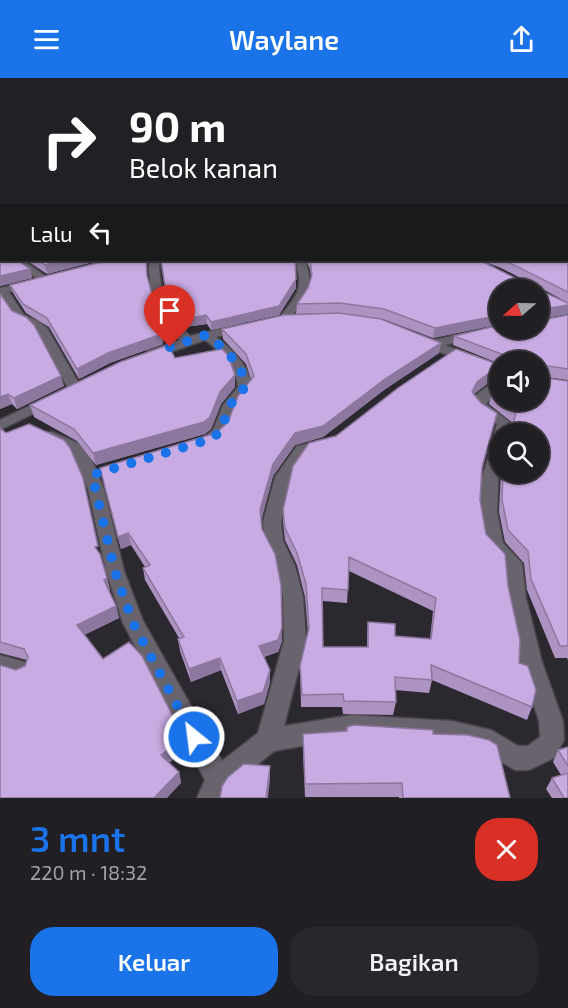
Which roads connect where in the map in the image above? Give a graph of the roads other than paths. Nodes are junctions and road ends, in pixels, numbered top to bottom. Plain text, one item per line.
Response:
1 (19, 261) edge
2 (154, 261) edge
3 (296, 262) edge
4 (1, 291) edge
5 (306, 319) edge
6 (250, 326) edge
7 (489, 332) edge
8 (206, 335) junction
9 (411, 335) edge
10 (188, 341) junction
11 (430, 344) junction
12 (136, 360) edge
13 (489, 369) edge
14 (489, 391) edge
15 (18, 416) junction
16 (504, 423) edge
17 (0, 426) edge
18 (340, 433) edge
19 (200, 444) edge
20 (489, 480) edge
21 (268, 740) junction
22 (214, 789) edge

1 - 4 street
2 - 10 street
3 - 5 street
4 - 15 street
6 - 8 street
7 - 11 street
8 - 10 street
8 - 19 street
9 - 11 street
10 - 12 street
11 - 13 street
14 - 16 street
15 - 17 street
15 - 22 street
18 - 21 street
20 - 21 street
21 - 22 street

